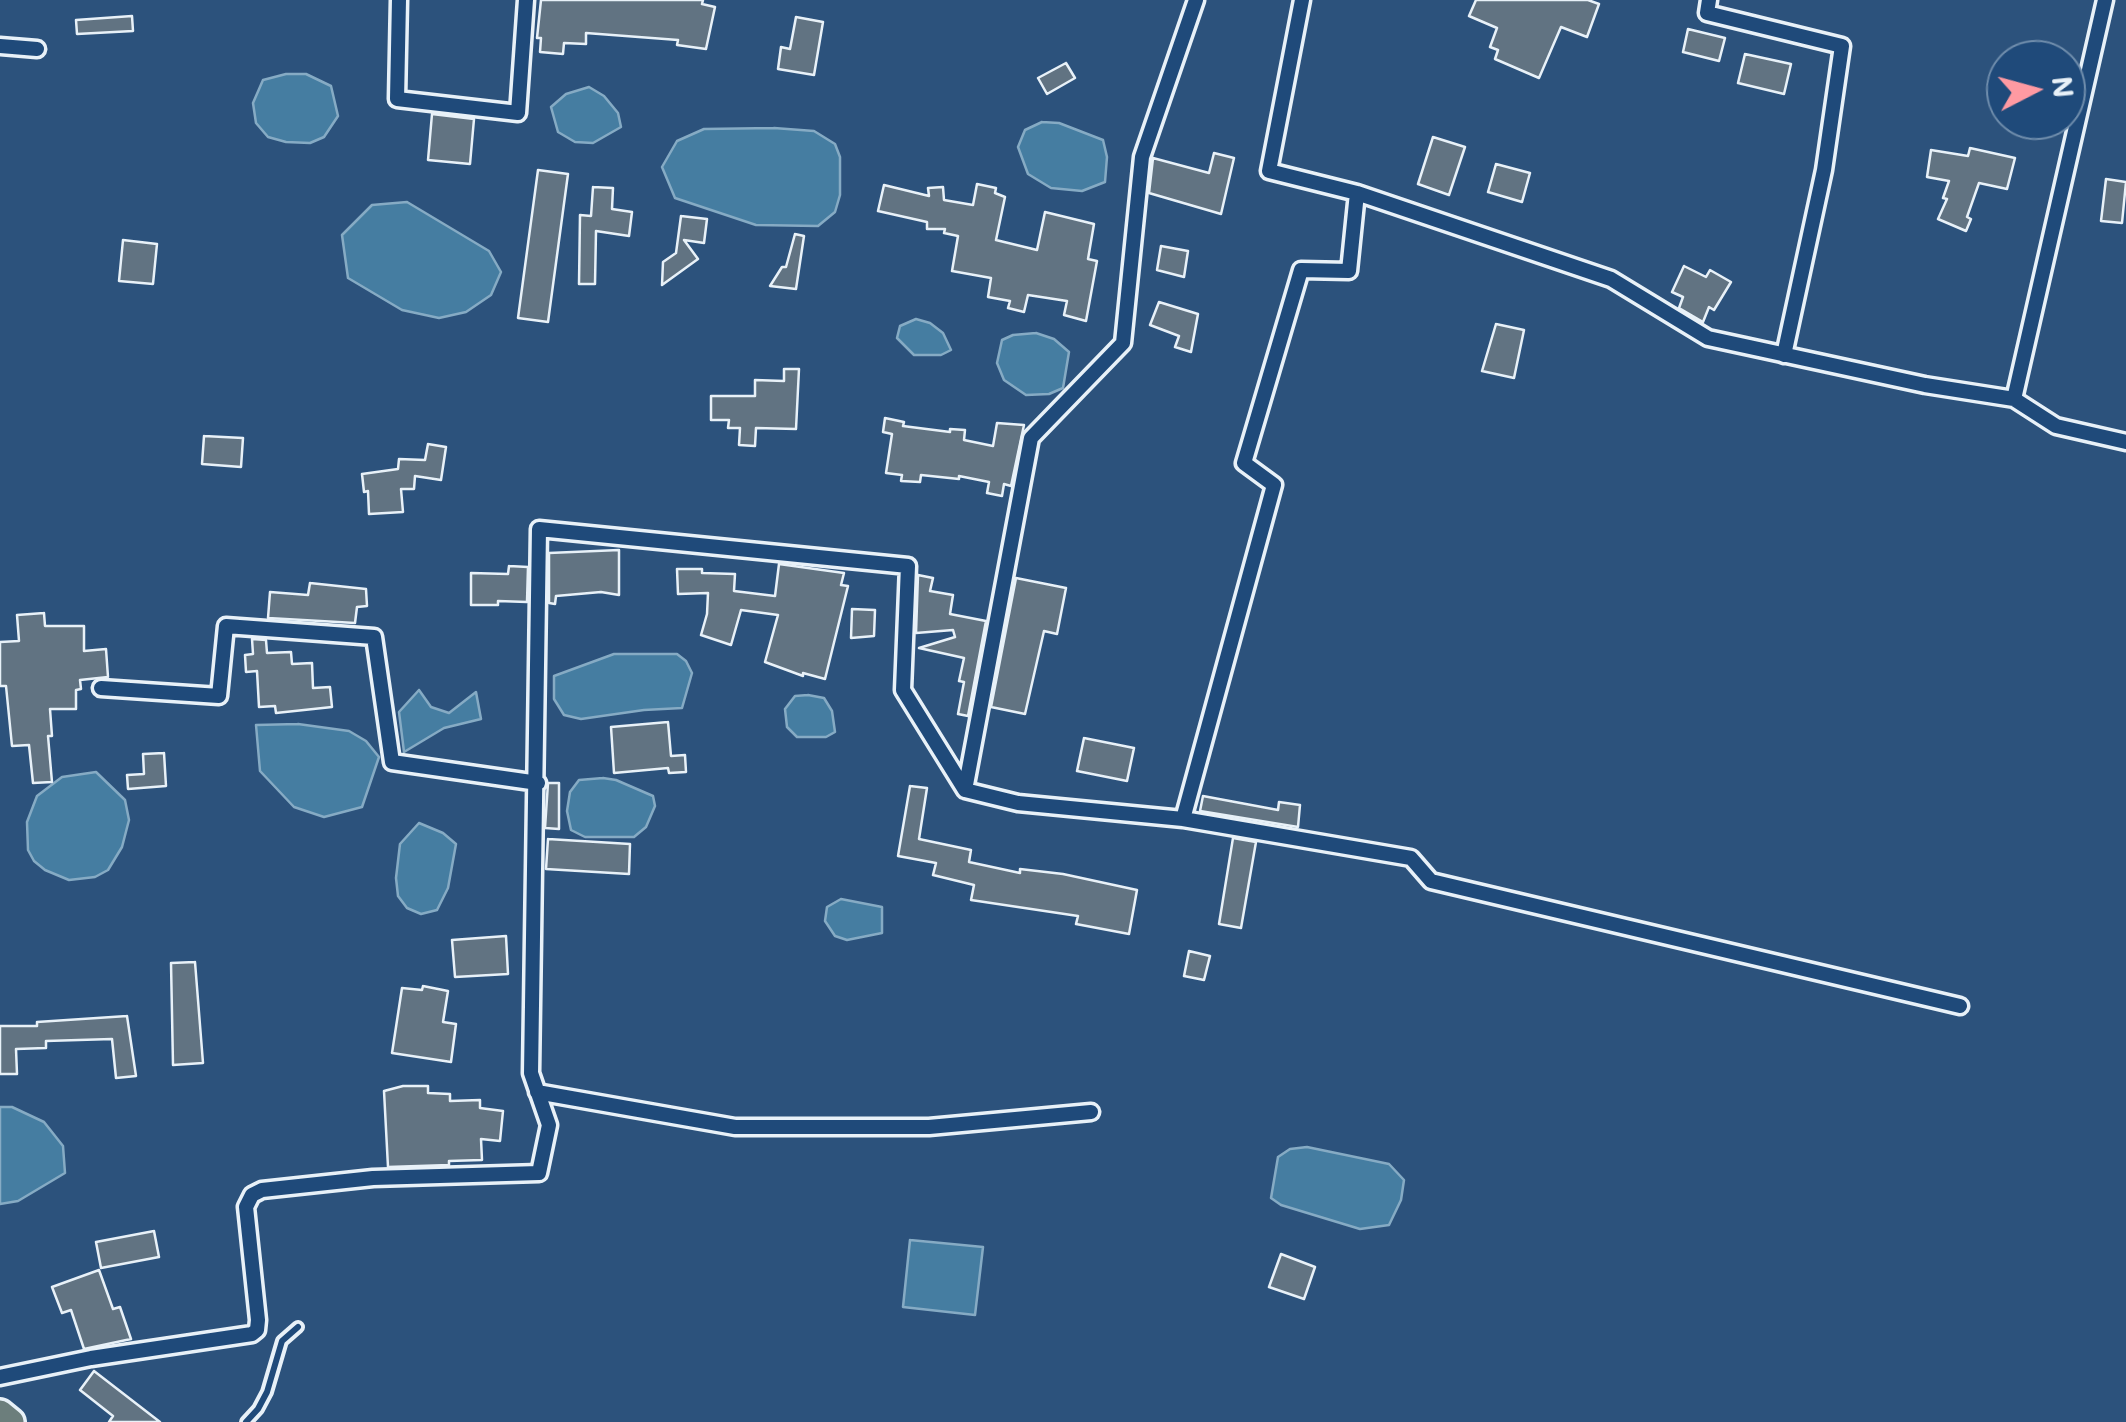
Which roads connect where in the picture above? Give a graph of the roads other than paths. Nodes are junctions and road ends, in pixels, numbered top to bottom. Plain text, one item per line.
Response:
1 (398, 0) edge
2 (526, 0) edge
3 (1196, 0) edge
4 (1302, 0) edge
5 (1709, 0) edge
6 (2105, 0) edge
7 (0, 46) edge
8 (38, 49) dead end
9 (1357, 193) junction
10 (1784, 355) junction
11 (2014, 399) junction
12 (2126, 442) edge
13 (101, 688) dead end
14 (538, 783) junction
15 (966, 790) junction
16 (1183, 818) junction
17 (1960, 1006) dead end
18 (538, 1092) junction
19 (1091, 1112) dead end
20 (298, 1327) dead end
21 (0, 1377) edge
22 (0, 1413) edge
23 (11, 1422) edge
24 (246, 1422) edge

1 - 2 street
3 - 15 street
4 - 9 street
5 - 10 street
6 - 11 street
7 - 8 street
9 - 10 street
9 - 16 street
10 - 11 street
11 - 12 street
13 - 14 street
14 - 15 street
14 - 18 street
15 - 16 street
16 - 17 street
18 - 19 street
18 - 21 street
20 - 24 lane
22 - 23 highway

